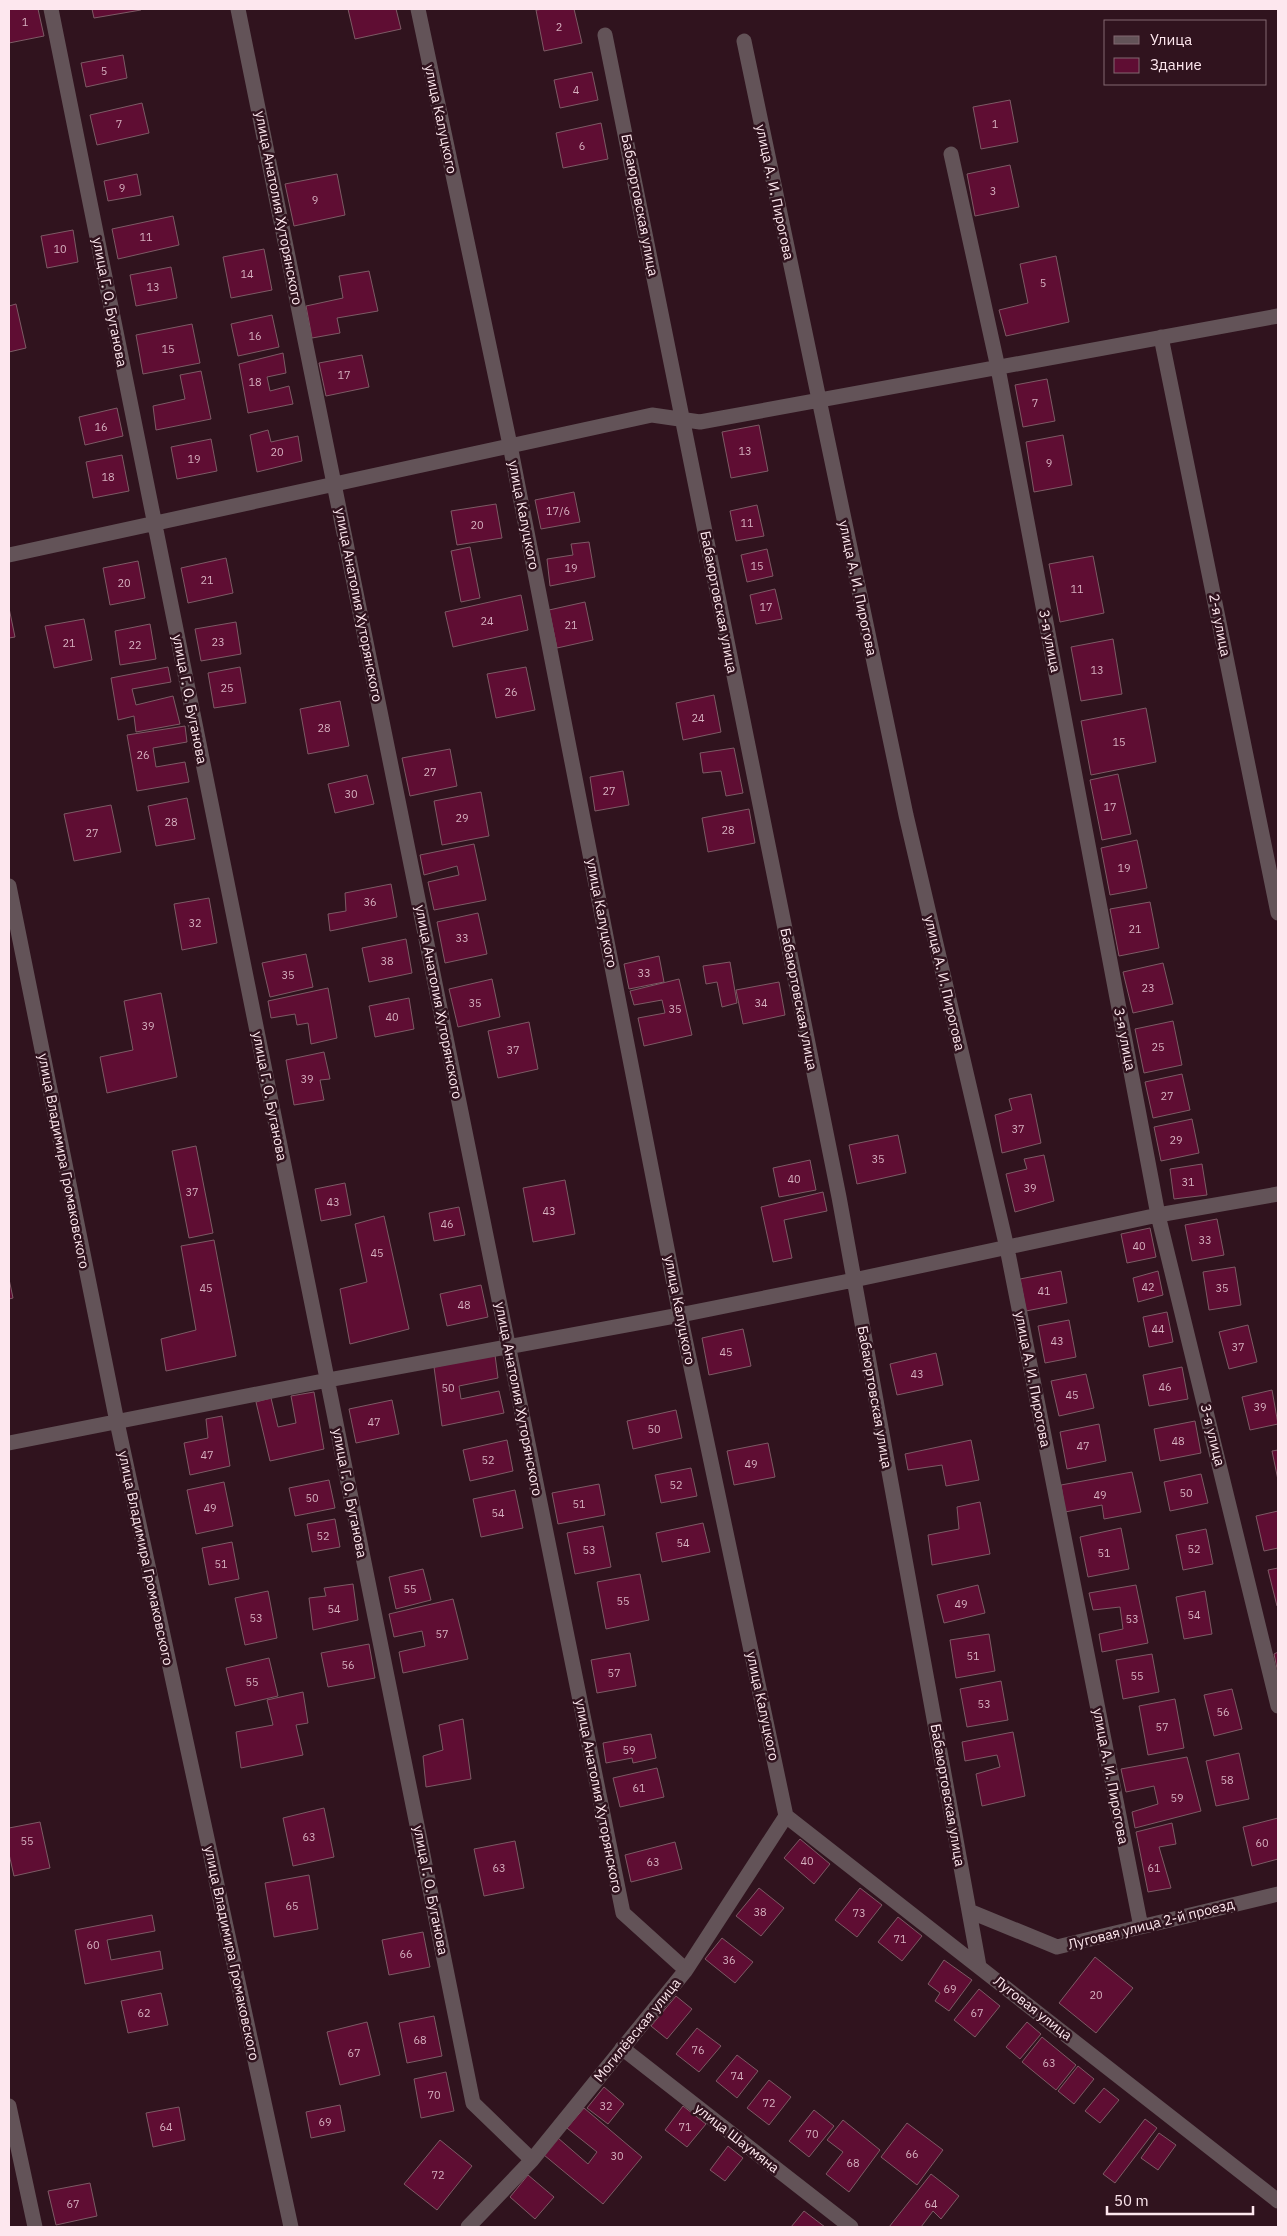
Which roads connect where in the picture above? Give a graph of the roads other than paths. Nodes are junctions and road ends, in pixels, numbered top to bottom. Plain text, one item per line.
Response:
1 (51, 9) edge
2 (238, 9) edge
3 (418, 9) edge
4 (605, 35) dead end
5 (744, 41) dead end
6 (950, 154) dead end
7 (1278, 316) edge
8 (1161, 337) junction
9 (998, 368) junction
10 (818, 400) junction
11 (683, 420) junction
12 (510, 445) junction
13 (334, 483) junction
14 (154, 522) junction
15 (9, 555) edge
16 (9, 886) edge
17 (1278, 913) edge
18 (1278, 1194) edge
19 (1158, 1215) junction
20 (1007, 1248) junction
21 (854, 1280) junction
22 (680, 1315) junction
23 (508, 1346) junction
24 (328, 1380) junction
25 (117, 1422) junction
26 (9, 1443) edge
27 (1278, 1706) edge
28 (786, 1816) junction
29 (1278, 1894) edge
30 (969, 1911) junction
31 (1141, 1927) junction
32 (979, 1966) junction
33 (686, 1970) junction
34 (622, 2048) junction
35 (9, 2106) edge
36 (532, 2160) junction
37 (1278, 2201) edge
38 (35, 2227) edge
39 (291, 2227) edge
40 (468, 2227) edge
41 (851, 2227) edge

1 - 14 street, улица Г. О. Буганова
2 - 13 street, улица Анатолия Хуторянского
3 - 12 street, улица Калуцкого
4 - 11 street, Бабаюртовская улица
5 - 10 street, улица А. И. Пирогова
6 - 9 street, 3-я улица
7 - 8 street
8 - 9 street
8 - 17 street, 2-я улица
9 - 10 street
9 - 19 street, 3-я улица
10 - 11 street
10 - 20 street, улица А. И. Пирогова
11 - 12 street
11 - 21 street, Бабаюртовская улица
12 - 13 street
12 - 22 street, улица Калуцкого
13 - 14 street
13 - 23 street, улица Анатолия Хуторянского
14 - 15 street
14 - 24 street, улица Г. О. Буганова
16 - 25 street, улица Владимира Громаковского
18 - 19 street
19 - 20 street
19 - 27 street, 3-я улица
20 - 21 street
20 - 31 street, улица А. И. Пирогова
21 - 22 street
21 - 30 street, Бабаюртовская улица
22 - 23 street
22 - 28 street, улица Калуцкого
23 - 24 street
23 - 33 street, улица Анатолия Хуторянского
24 - 25 street
24 - 36 street, улица Г. О. Буганова
25 - 26 street
25 - 39 street, улица Владимира Громаковского
28 - 32 street, Луговая улица
28 - 33 street, Могилёвская улица
29 - 31 street, Луговая улица 2-й проезд
30 - 31 street, Луговая улица 2-й проезд
30 - 32 street, Бабаюртовская улица
32 - 37 street, Луговая улица
33 - 34 street, Могилёвская улица
34 - 36 street, Могилёвская улица
34 - 41 street, улица Шаумяна
35 - 38 street
36 - 40 street, Могилёвская улица

